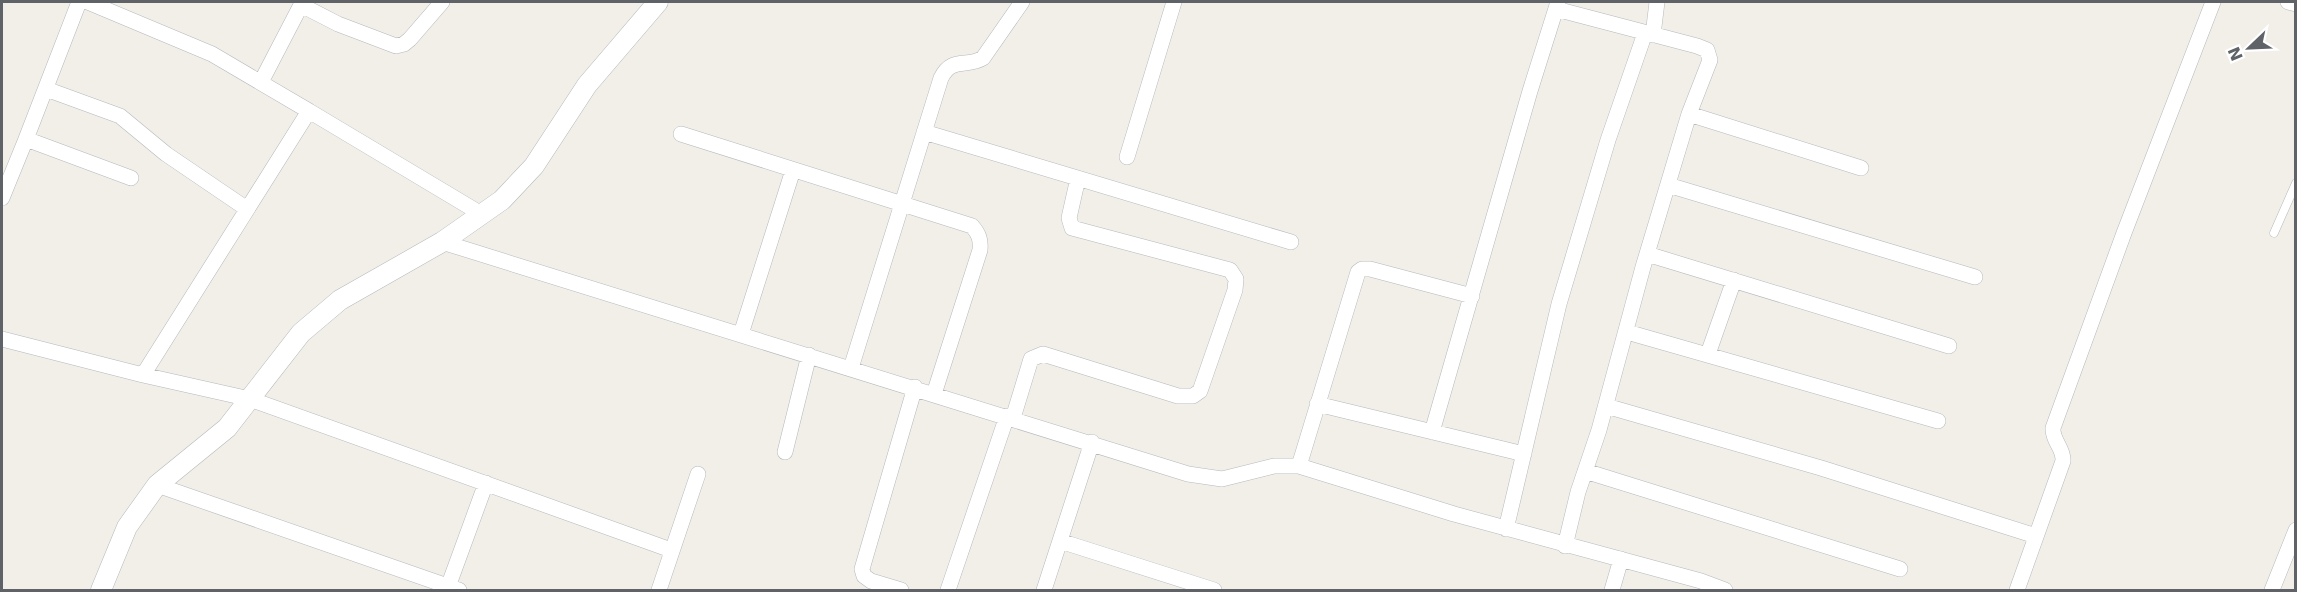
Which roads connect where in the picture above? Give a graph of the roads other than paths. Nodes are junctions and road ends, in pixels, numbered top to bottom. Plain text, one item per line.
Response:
1 (79, 2) edge
2 (88, 2) edge
3 (442, 2) edge
4 (1022, 2) edge
5 (1174, 2) edge
6 (1657, 2) edge
7 (2213, 2) edge
8 (2288, 2) edge
9 (297, 3) edge
10 (651, 4) edge
11 (2295, 4) edge
12 (1557, 5) edge
13 (1649, 34) junction
14 (261, 82) junction
15 (46, 89) junction
16 (309, 111) junction
17 (1689, 114) junction
18 (924, 132) junction
19 (681, 134) dead end
20 (26, 140) junction
21 (1127, 157) dead end
22 (1861, 168) dead end
23 (793, 170) junction
24 (130, 178) dead end
25 (1078, 178) junction
26 (2295, 183) edge
27 (1668, 185) junction
28 (2, 198) edge
29 (903, 205) junction
30 (248, 208) junction
31 (483, 214) junction
32 (2274, 233) dead end
33 (442, 242) junction
34 (1292, 242) dead end
35 (1647, 254) junction
36 (1976, 277) dead end
37 (1734, 280) junction
38 (1472, 296) junction
39 (1627, 332) junction
40 (741, 334) junction
41 (2, 339) edge
42 (1949, 346) dead end
43 (1708, 354) junction
44 (809, 355) junction
45 (851, 368) junction
46 (143, 375) junction
47 (915, 387) junction
48 (934, 393) junction
49 (250, 399) junction
50 (1317, 404) junction
51 (1606, 406) junction
52 (1010, 417) junction
53 (1938, 421) dead end
54 (1432, 432) junction
55 (1092, 442) junction
56 (785, 452) dead end
57 (1524, 454) junction
58 (1299, 466) junction
59 (1586, 471) junction
60 (698, 474) dead end
61 (486, 483) junction
62 (157, 485) junction
63 (1506, 529) junction
64 (2295, 530) edge
65 (2036, 537) junction
66 (1060, 541) junction
67 (1565, 546) junction
68 (671, 550) junction
69 (1621, 559) junction
70 (1900, 569) dead end
71 (1197, 588) edge
72 (454, 589) edge
73 (103, 590) edge
74 (659, 591) edge
75 (901, 591) edge
76 (948, 591) edge
77 (1044, 591) edge
78 (1214, 591) edge
79 (1612, 591) edge
80 (1725, 591) edge
81 (2017, 591) edge
82 (2272, 591) edge

1 - 15 street
2 - 14 street
3 - 9 street
4 - 18 street
5 - 21 street
6 - 13 street
7 - 65 street
8 - 11 street
9 - 14 street
10 - 31 street
12 - 13 street
12 - 38 street
13 - 17 street
13 - 57 street
14 - 16 street
15 - 20 street
15 - 30 street
16 - 30 street
16 - 31 street
17 - 22 street
17 - 27 street
18 - 25 street
18 - 29 street
19 - 23 street
20 - 24 street
20 - 28 street
23 - 29 street
23 - 40 street
25 - 34 street
25 - 52 street
26 - 32 lane
27 - 35 street
27 - 36 street
29 - 45 street
29 - 48 street
30 - 46 street
31 - 33 street
33 - 40 street
33 - 49 street
35 - 37 street
35 - 39 street
37 - 42 street
37 - 43 street
38 - 50 street
38 - 54 street
39 - 43 street
39 - 51 street
40 - 44 street
41 - 46 street
43 - 53 street
44 - 45 street
44 - 56 street
45 - 47 street
46 - 49 street
47 - 48 street
47 - 75 street
48 - 52 street
49 - 61 street
49 - 62 street
50 - 54 street
50 - 58 street
51 - 59 street
51 - 65 street
52 - 55 street
52 - 76 street
54 - 57 street
55 - 58 street
55 - 66 street
57 - 63 street
58 - 63 street
59 - 67 street
59 - 70 street
60 - 68 street
61 - 68 street
61 - 72 street
62 - 72 street
62 - 73 street
63 - 67 street
64 - 82 street
65 - 81 street
66 - 71 street
66 - 77 street
67 - 69 street
68 - 74 street
69 - 79 street
69 - 80 street
71 - 78 street

